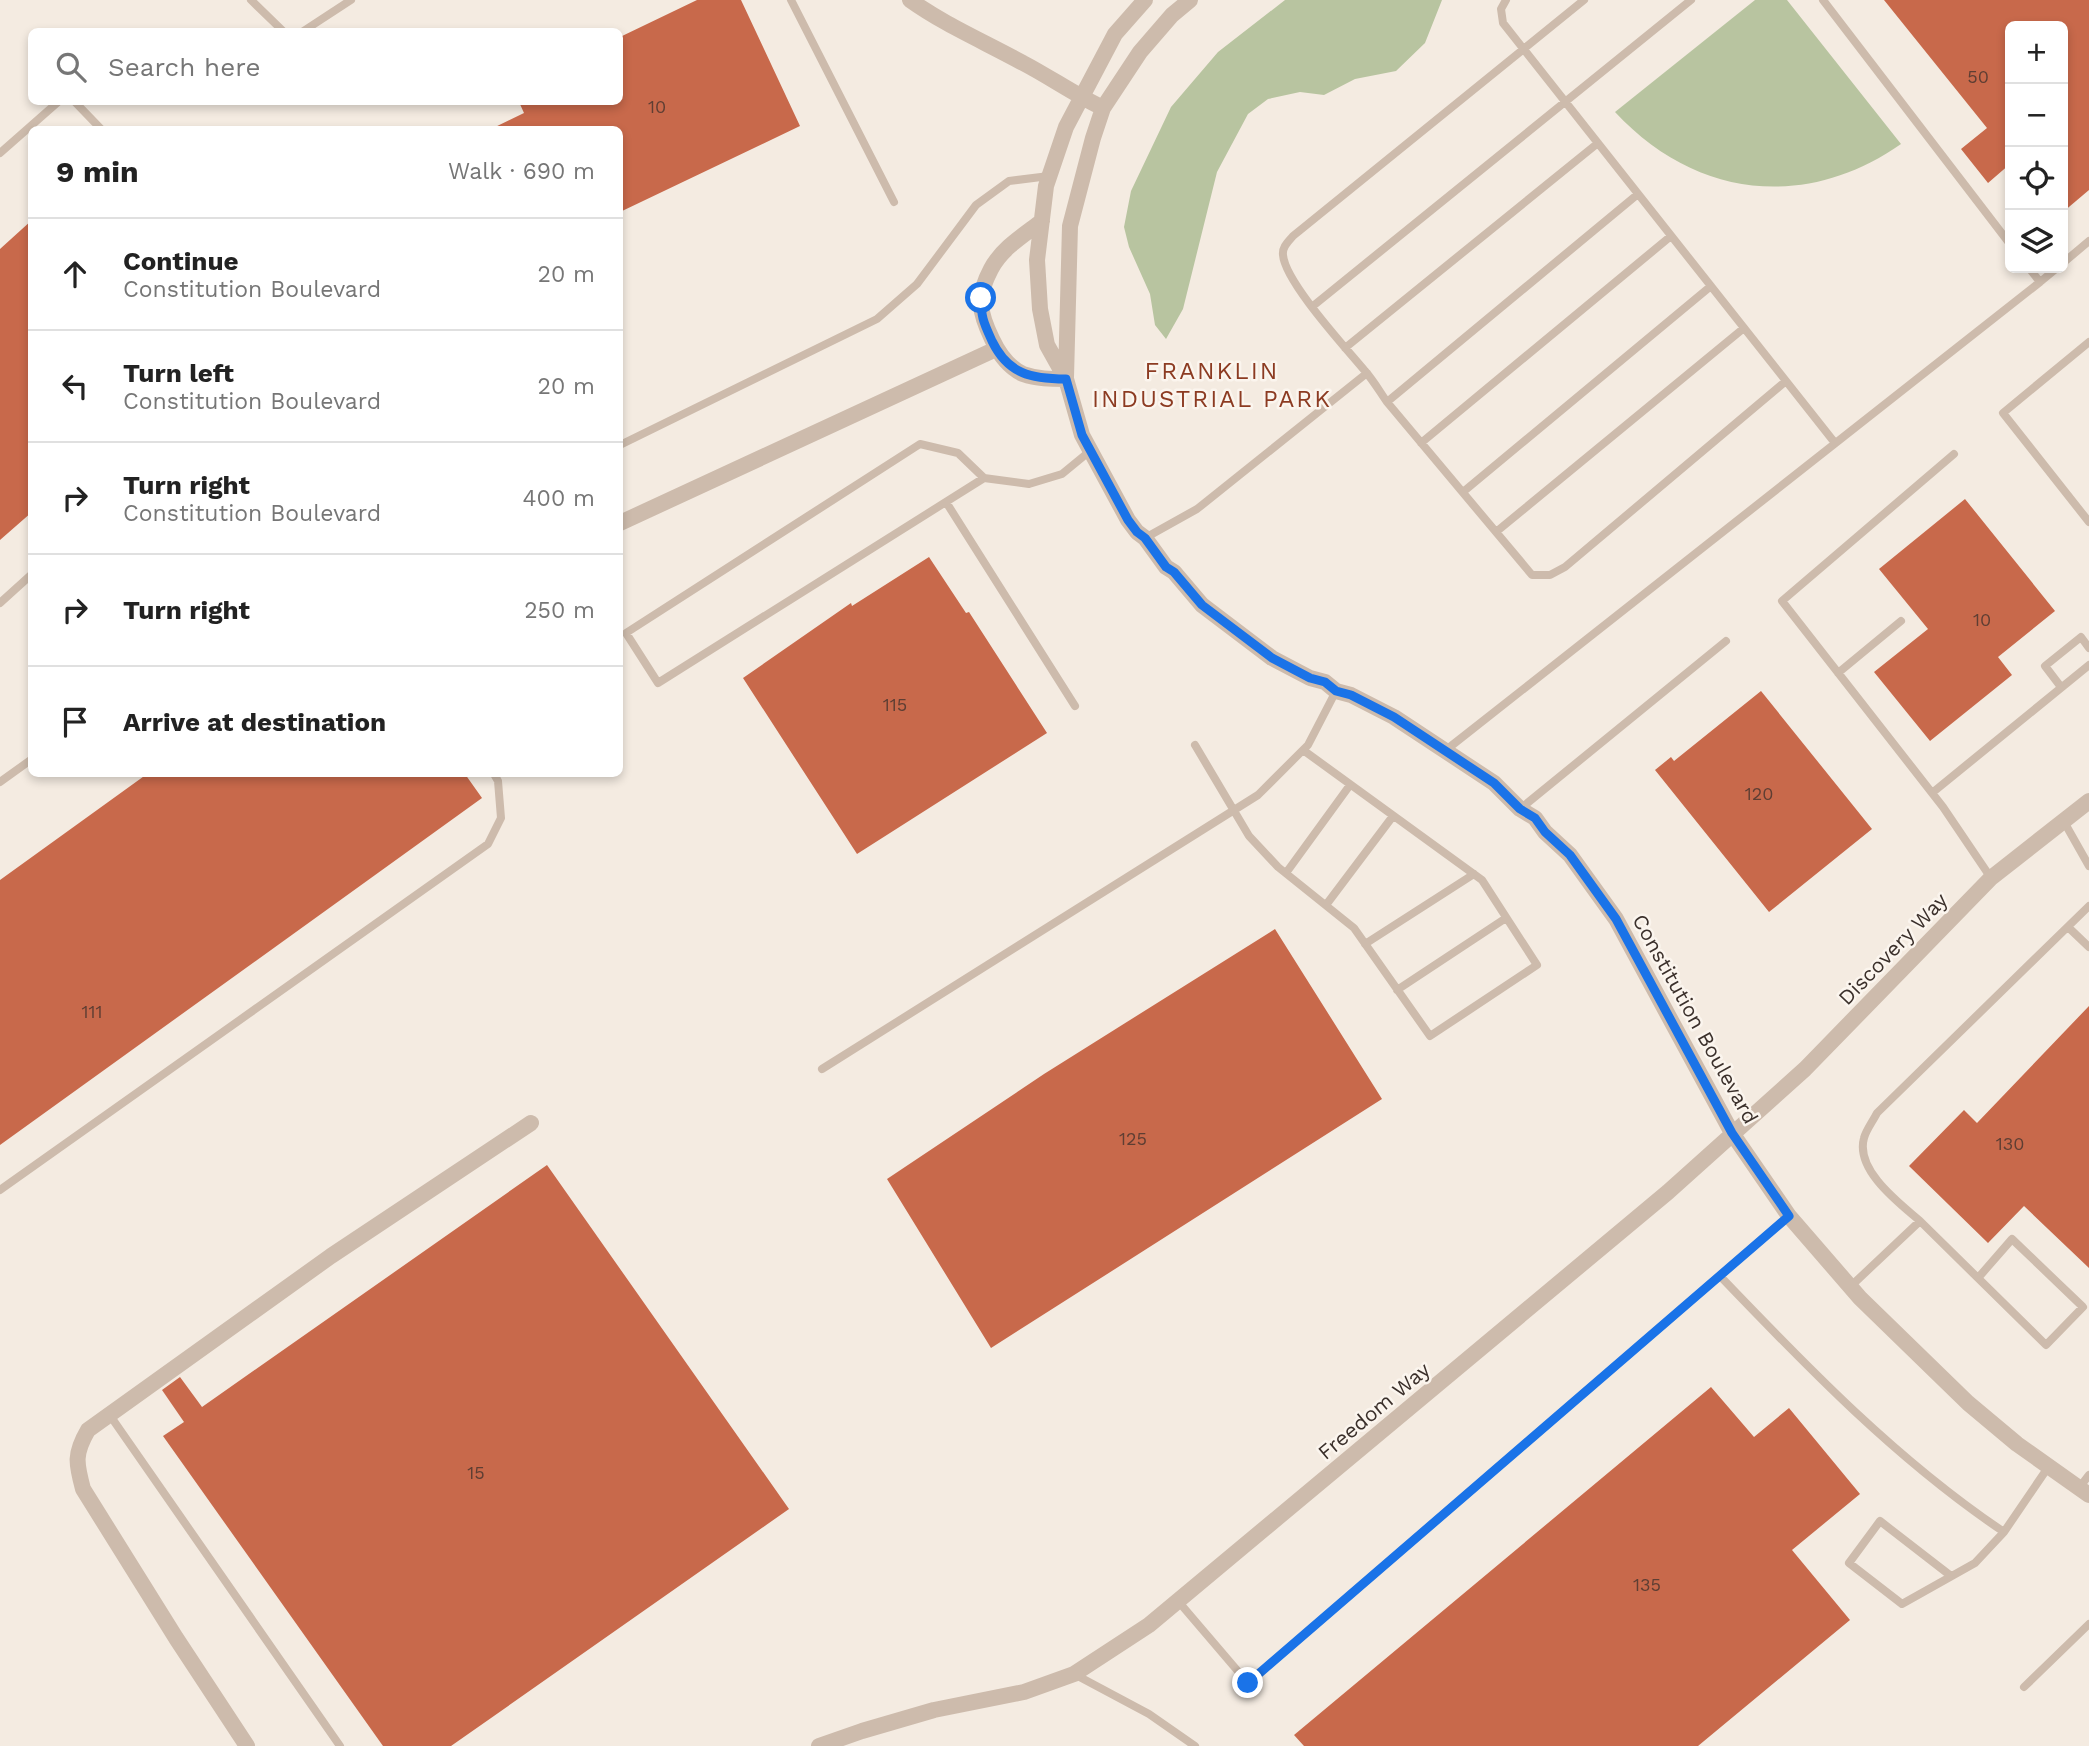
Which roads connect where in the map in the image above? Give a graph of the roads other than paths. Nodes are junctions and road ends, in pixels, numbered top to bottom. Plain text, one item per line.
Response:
1 (251, 0) edge
2 (351, 0) edge
3 (791, 0) edge
4 (910, 0) edge
5 (1145, 0) edge
6 (1191, 0) edge
7 (1506, 0) edge
8 (1584, 0) edge
9 (1691, 0) edge
10 (1823, 0) edge
11 (280, 28) edge
12 (308, 28) edge
13 (1524, 49) junction
14 (1081, 97) junction
15 (1565, 102) junction
16 (55, 105) edge
17 (78, 105) edge
18 (1103, 108) junction
19 (31, 126) edge
20 (98, 126) edge
21 (28, 128) edge
22 (1598, 143) junction
23 (0, 153) edge
24 (1049, 176) junction
25 (1638, 194) junction
26 (894, 202) dead end
27 (1042, 221) junction
28 (1671, 236) junction
29 (2005, 237) edge
30 (2089, 242) edge
31 (2068, 259) edge
32 (2033, 273) edge
33 (2051, 273) edge
34 (2040, 282) junction
35 (1711, 286) junction
36 (1313, 306) junction
37 (1744, 328) junction
38 (2089, 342) edge
39 (1345, 348) junction
40 (996, 349) junction
41 (1367, 373) junction
42 (1066, 379) junction
43 (1786, 381) junction
44 (1387, 402) junction
45 (1421, 443) junction
46 (1835, 443) junction
47 (623, 444) edge
48 (1090, 451) junction
49 (1954, 454) dead end
50 (984, 478) junction
51 (1462, 492) junction
52 (946, 502) junction
53 (623, 522) edge
54 (2089, 522) edge
55 (1496, 533) junction
56 (1145, 538) junction
57 (28, 578) edge
58 (0, 603) edge
59 (1901, 621) dead end
60 (1726, 641) dead end
61 (2089, 648) edge
62 (2089, 665) edge
63 (1838, 673) junction
64 (2062, 687) junction
65 (1336, 691) junction
66 (1075, 706) dead end
67 (1195, 745) dead end
68 (1303, 750) junction
69 (1446, 750) junction
70 (28, 762) edge
71 (496, 777) edge
72 (0, 782) edge
73 (1350, 785) junction
74 (1931, 793) junction
75 (2089, 801) edge
76 (1520, 809) junction
77 (1233, 811) junction
78 (1393, 816) junction
79 (2063, 820) junction
80 (2089, 866) edge
81 (1286, 873) junction
82 (1474, 874) junction
83 (1992, 878) junction
84 (1326, 905) junction
85 (2089, 906) edge
86 (1506, 918) junction
87 (2068, 926) junction
88 (1365, 944) junction
89 (2089, 947) edge
90 (1397, 990) junction
91 (822, 1069) dead end
92 (531, 1123) dead end
93 (1732, 1133) junction
94 (0, 1189) edge
95 (1789, 1216) junction
96 (1920, 1221) junction
97 (1720, 1276) junction
98 (1978, 1278) junction
99 (1851, 1286) junction
100 (109, 1415) junction
101 (2049, 1466) junction
102 (2086, 1486) edge
103 (2004, 1532) junction
104 (1951, 1576) junction
105 (1178, 1601) junction
106 (2089, 1624) edge
107 (1074, 1674) junction
108 (2024, 1687) dead end
109 (247, 1746) edge
110 (340, 1746) edge
111 (819, 1746) edge
112 (1195, 1746) edge

1 - 11 lane
2 - 12 lane
3 - 26 lane
4 - 14 street
5 - 14 street, Constitution Boulevard
6 - 18 street, Constitution Boulevard
7 - 13 lane
8 - 13 lane
9 - 15 lane
10 - 29 lane
13 - 15 lane
13 - 36 lane
14 - 18 street
14 - 24 street, Constitution Boulevard
15 - 22 lane
15 - 36 lane
16 - 19 lane
17 - 20 lane
18 - 42 street, Constitution Boulevard
21 - 23 lane
22 - 25 lane
22 - 39 lane
24 - 27 street, Constitution Boulevard
24 - 47 lane
25 - 28 lane
25 - 44 lane
27 - 40 street
27 - 42 street, Constitution Boulevard
28 - 35 lane
28 - 45 lane
30 - 31 lane
32 - 34 lane
33 - 34 lane
34 - 46 lane
35 - 37 lane
35 - 51 lane
36 - 39 lane
37 - 43 lane
37 - 55 lane
38 - 54 lane
39 - 41 lane
40 - 42 street
40 - 53 street
41 - 44 lane
41 - 56 lane
42 - 48 street, Constitution Boulevard
43 - 46 lane
43 - 55 lane
44 - 45 lane
45 - 51 lane
46 - 69 lane
48 - 50 lane
48 - 56 street, Constitution Boulevard
49 - 63 lane
50 - 52 lane
50 - 52 lane
51 - 55 lane
52 - 66 lane
56 - 65 street, Constitution Boulevard
57 - 58 lane
59 - 63 lane
60 - 76 lane
61 - 64 lane
62 - 64 lane
63 - 74 lane
64 - 74 lane
65 - 68 lane
65 - 69 street, Constitution Boulevard
67 - 77 lane
68 - 73 lane
68 - 77 lane
69 - 76 street, Constitution Boulevard
70 - 72 lane
71 - 94 lane
73 - 78 lane
73 - 81 lane
74 - 83 lane
75 - 79 street, Discovery Way
76 - 93 street, Constitution Boulevard
77 - 81 lane
77 - 91 lane
78 - 82 lane
78 - 84 lane
79 - 80 lane
79 - 83 street, Discovery Way
81 - 84 lane
82 - 86 lane
82 - 88 lane
83 - 93 street, Discovery Way
84 - 88 lane
85 - 87 lane
86 - 90 lane
86 - 90 lane
87 - 89 lane
87 - 96 lane
88 - 90 lane
92 - 100 street
93 - 95 street, Constitution Boulevard
93 - 105 street, Freedom Way
95 - 97 lane
95 - 99 street, Constitution Boulevard
96 - 98 lane
96 - 99 lane
97 - 103 lane
97 - 105 lane
98 - 98 lane
99 - 101 street, Constitution Boulevard
100 - 109 street
100 - 110 lane
101 - 102 street, Constitution Boulevard
101 - 103 lane
103 - 104 lane
104 - 104 lane
105 - 107 street, Freedom Way
106 - 108 lane
107 - 111 street, Freedom Way
107 - 112 lane

